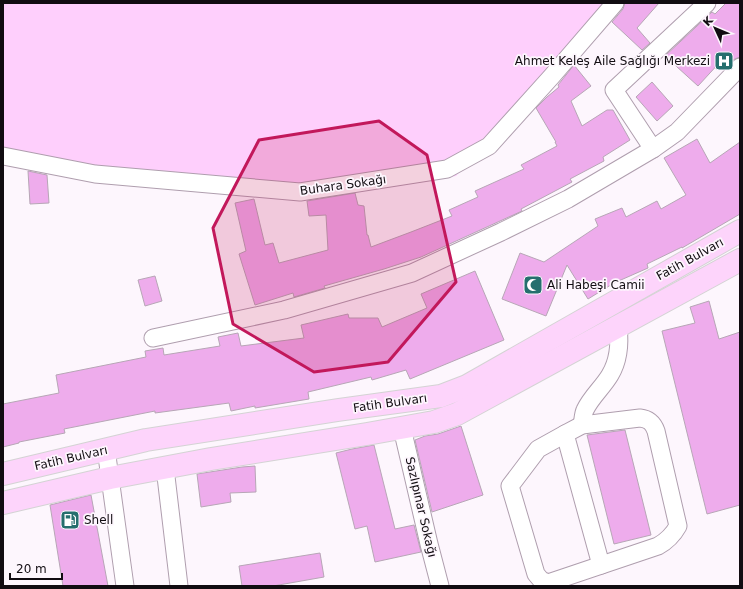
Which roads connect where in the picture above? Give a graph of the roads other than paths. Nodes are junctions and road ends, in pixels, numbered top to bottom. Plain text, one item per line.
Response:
1 (615, 3) edge
2 (707, 3) edge
3 (740, 67) edge
4 (653, 149) junction
5 (3, 156) edge
6 (740, 231) edge
7 (740, 260) edge
8 (618, 327) junction
9 (153, 338) dead end
10 (582, 425) junction
11 (402, 428) junction
12 (564, 434) junction
13 (106, 449) junction
14 (165, 468) junction
15 (3, 474) edge
16 (110, 478) junction
17 (3, 503) edge
18 (601, 565) junction
19 (126, 586) edge
20 (180, 586) edge
21 (440, 586) edge

1 - 5 street, Buhara Sokağı
2 - 4 street
3 - 4 street
4 - 9 street
6 - 13 main road, Fatih Bulvarı
7 - 8 main road, Fatih Bulvarı
8 - 10 street
8 - 11 main road, Fatih Bulvarı
10 - 12 street
10 - 18 street
11 - 14 main road, Fatih Bulvarı
11 - 21 street, Sazlıpınar Sokağı
12 - 18 street
12 - 18 street
13 - 15 main road, Fatih Bulvarı
13 - 16 street
14 - 16 main road, Fatih Bulvarı
14 - 20 street
16 - 17 main road, Fatih Bulvarı
16 - 19 street

